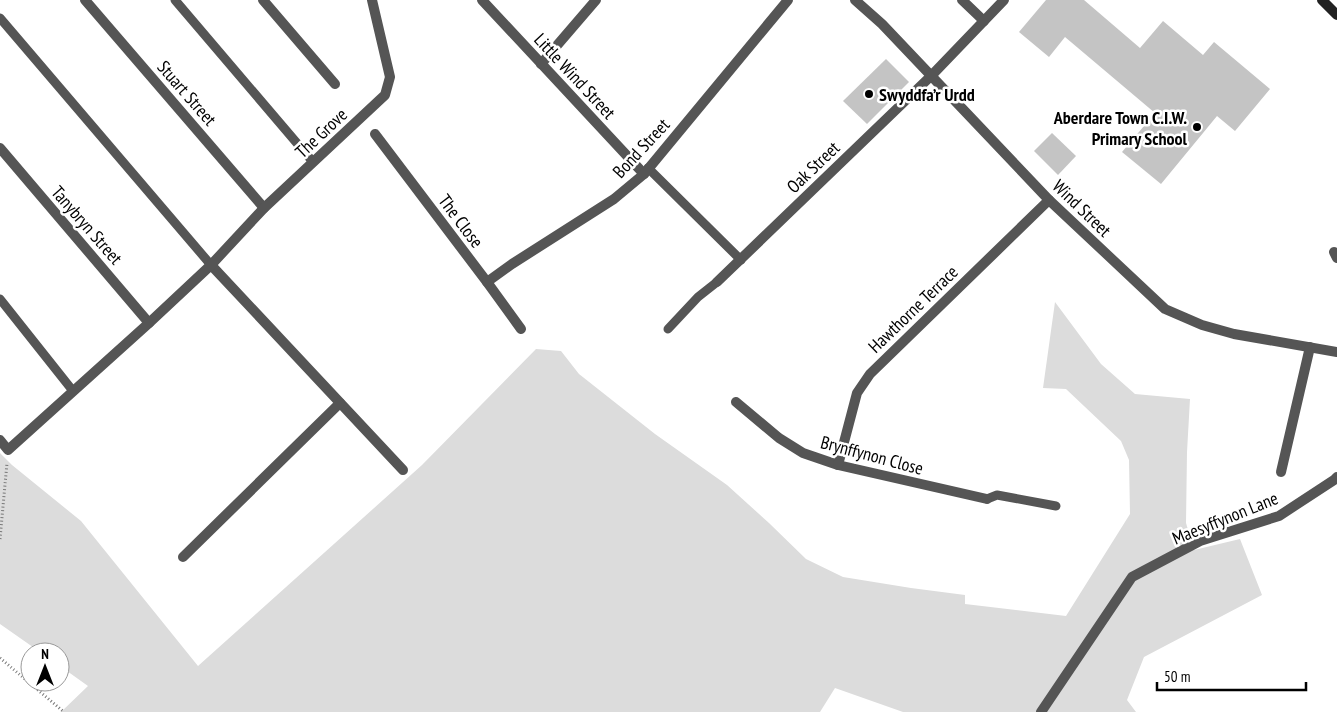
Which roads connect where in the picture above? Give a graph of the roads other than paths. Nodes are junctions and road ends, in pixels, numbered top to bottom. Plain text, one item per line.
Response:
1 (85, 0) edge
2 (175, 0) edge
3 (263, 0) edge
4 (372, 0) edge
5 (482, 0) edge
6 (596, 0) edge
7 (788, 0) edge
8 (855, 0) edge
9 (962, 0) edge
10 (1004, 0) edge
11 (1322, 0) edge
12 (1337, 15) edge
13 (0, 18) edge
14 (984, 21) junction
15 (542, 64) junction
16 (932, 75) junction
17 (335, 84) dead end
18 (375, 134) dead end
19 (0, 148) edge
20 (313, 162) junction
21 (646, 171) junction
22 (1049, 200) junction
23 (264, 208) junction
24 (740, 260) junction
25 (211, 265) junction
26 (487, 282) junction
27 (717, 282) joint
28 (0, 299) edge
29 (149, 323) junction
30 (668, 328) dead end
31 (520, 329) dead end
32 (1310, 347) junction
33 (1337, 352) edge
34 (74, 391) junction
35 (736, 402) dead end
36 (340, 403) junction
37 (0, 440) edge
38 (838, 465) junction
39 (403, 470) dead end
40 (1281, 472) dead end
41 (1337, 477) edge
42 (987, 499) joint
43 (1056, 506) dead end
44 (184, 557) dead end
45 (1041, 712) edge

1 - 23 street, Stuart Street
2 - 20 lane
3 - 17 street
4 - 20 street, The Grove
5 - 15 street, Little Wind Street
6 - 15 street
7 - 21 street, Bond Street
8 - 16 street, Wind Street
9 - 14 street
10 - 14 street, Oak Street
11 - 12 main road
13 - 25 lane
14 - 16 street, Oak Street
15 - 21 street, Little Wind Street
16 - 22 street, Wind Street
16 - 24 street, Oak Street
18 - 26 street, The Close
19 - 29 street, Tanybryn Street
20 - 23 street, The Grove
21 - 24 lane
21 - 26 street, Bond Street
22 - 32 street, Wind Street
22 - 38 street, Hawthorne Terrace
23 - 25 street, The Grove
24 - 27 street, Oak Street
25 - 29 street, The Grove
25 - 36 street
26 - 31 street, The Close
27 - 30 lane
28 - 34 lane
29 - 34 street, The Grove
32 - 33 street, Wind Street
32 - 40 street
34 - 37 street, The Grove
35 - 38 street, Brynffynon Close
36 - 39 street
36 - 44 street
38 - 42 street, Brynffynon Close
41 - 45 street, Maesyffynon Lane
42 - 43 lane

